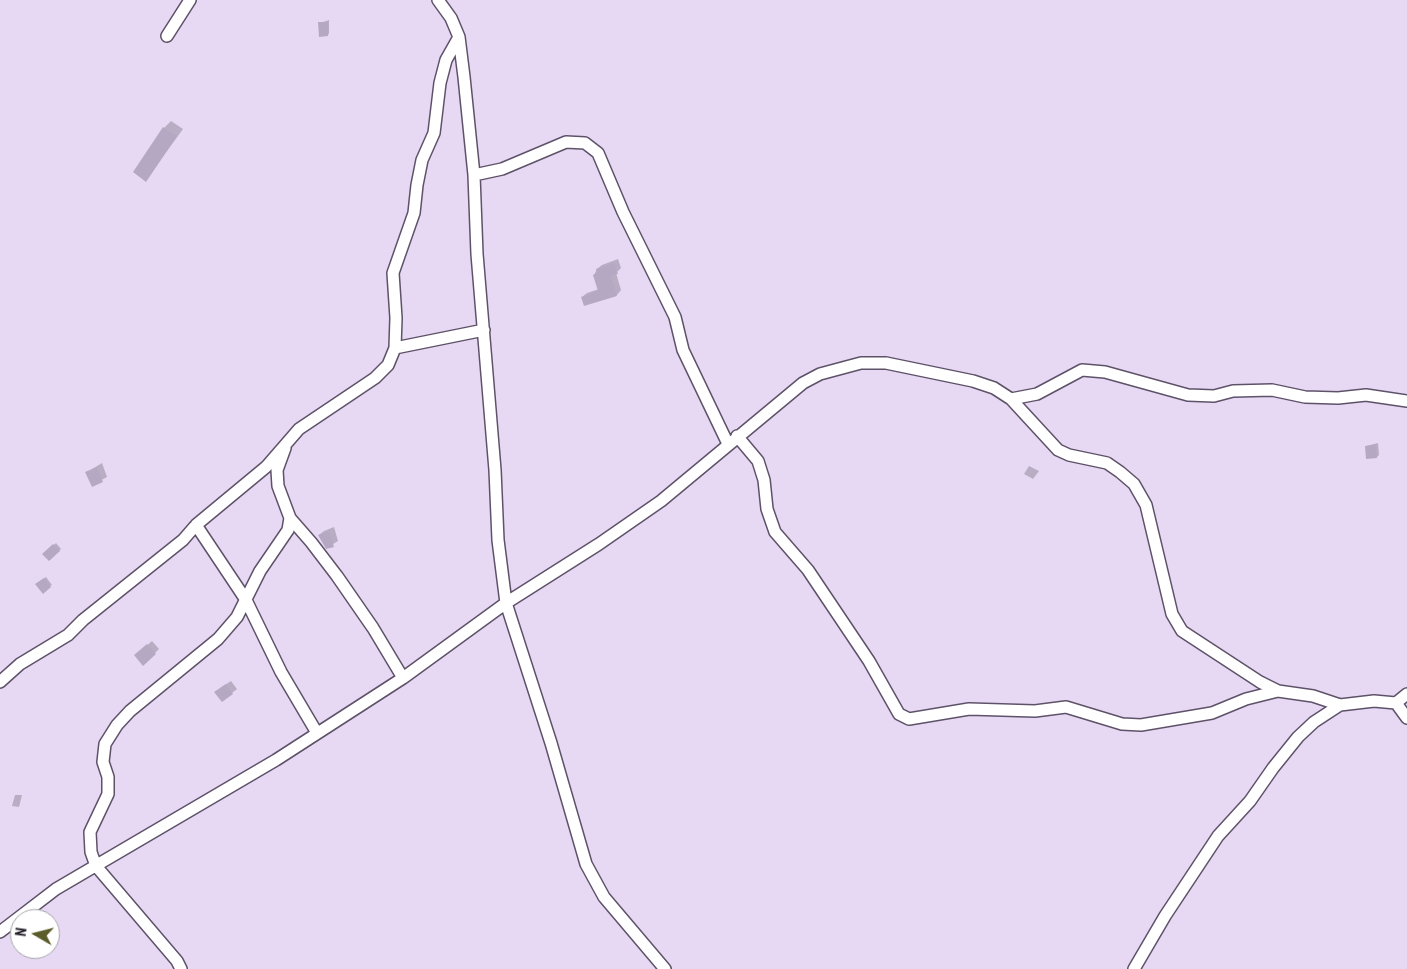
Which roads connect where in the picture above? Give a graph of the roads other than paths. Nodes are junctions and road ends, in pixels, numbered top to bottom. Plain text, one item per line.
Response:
1 (190, 0) edge
2 (438, 0) edge
3 (166, 36) dead end
4 (459, 37) junction
5 (474, 175) junction
6 (484, 330) junction
7 (395, 348) junction
8 (1011, 399) junction
9 (1407, 401) edge
10 (732, 440) junction
11 (287, 442) junction
12 (290, 518) junction
13 (196, 526) junction
14 (246, 600) junction
15 (506, 603) junction
16 (403, 678) junction
17 (0, 682) edge
18 (1278, 691) junction
19 (1407, 694) edge
20 (1396, 703) junction
21 (1340, 705) junction
22 (1407, 718) edge
23 (317, 733) junction
24 (96, 866) junction
25 (0, 932) edge
26 (181, 969) edge
27 (665, 969) edge
28 (1134, 969) edge

1 - 3 street
2 - 4 street
4 - 5 street
4 - 7 street
5 - 6 street
5 - 10 street
6 - 7 street
6 - 15 street
7 - 11 street
8 - 9 street
8 - 10 street
8 - 18 street
10 - 15 street
10 - 18 street
11 - 12 street
11 - 13 street
12 - 14 street
12 - 16 street
13 - 14 street
13 - 17 street
14 - 23 street
14 - 24 street
15 - 16 street
15 - 27 street
16 - 23 street
18 - 21 street
19 - 20 street
20 - 21 street
20 - 22 street
21 - 28 street
23 - 24 street
24 - 25 street
24 - 26 street

